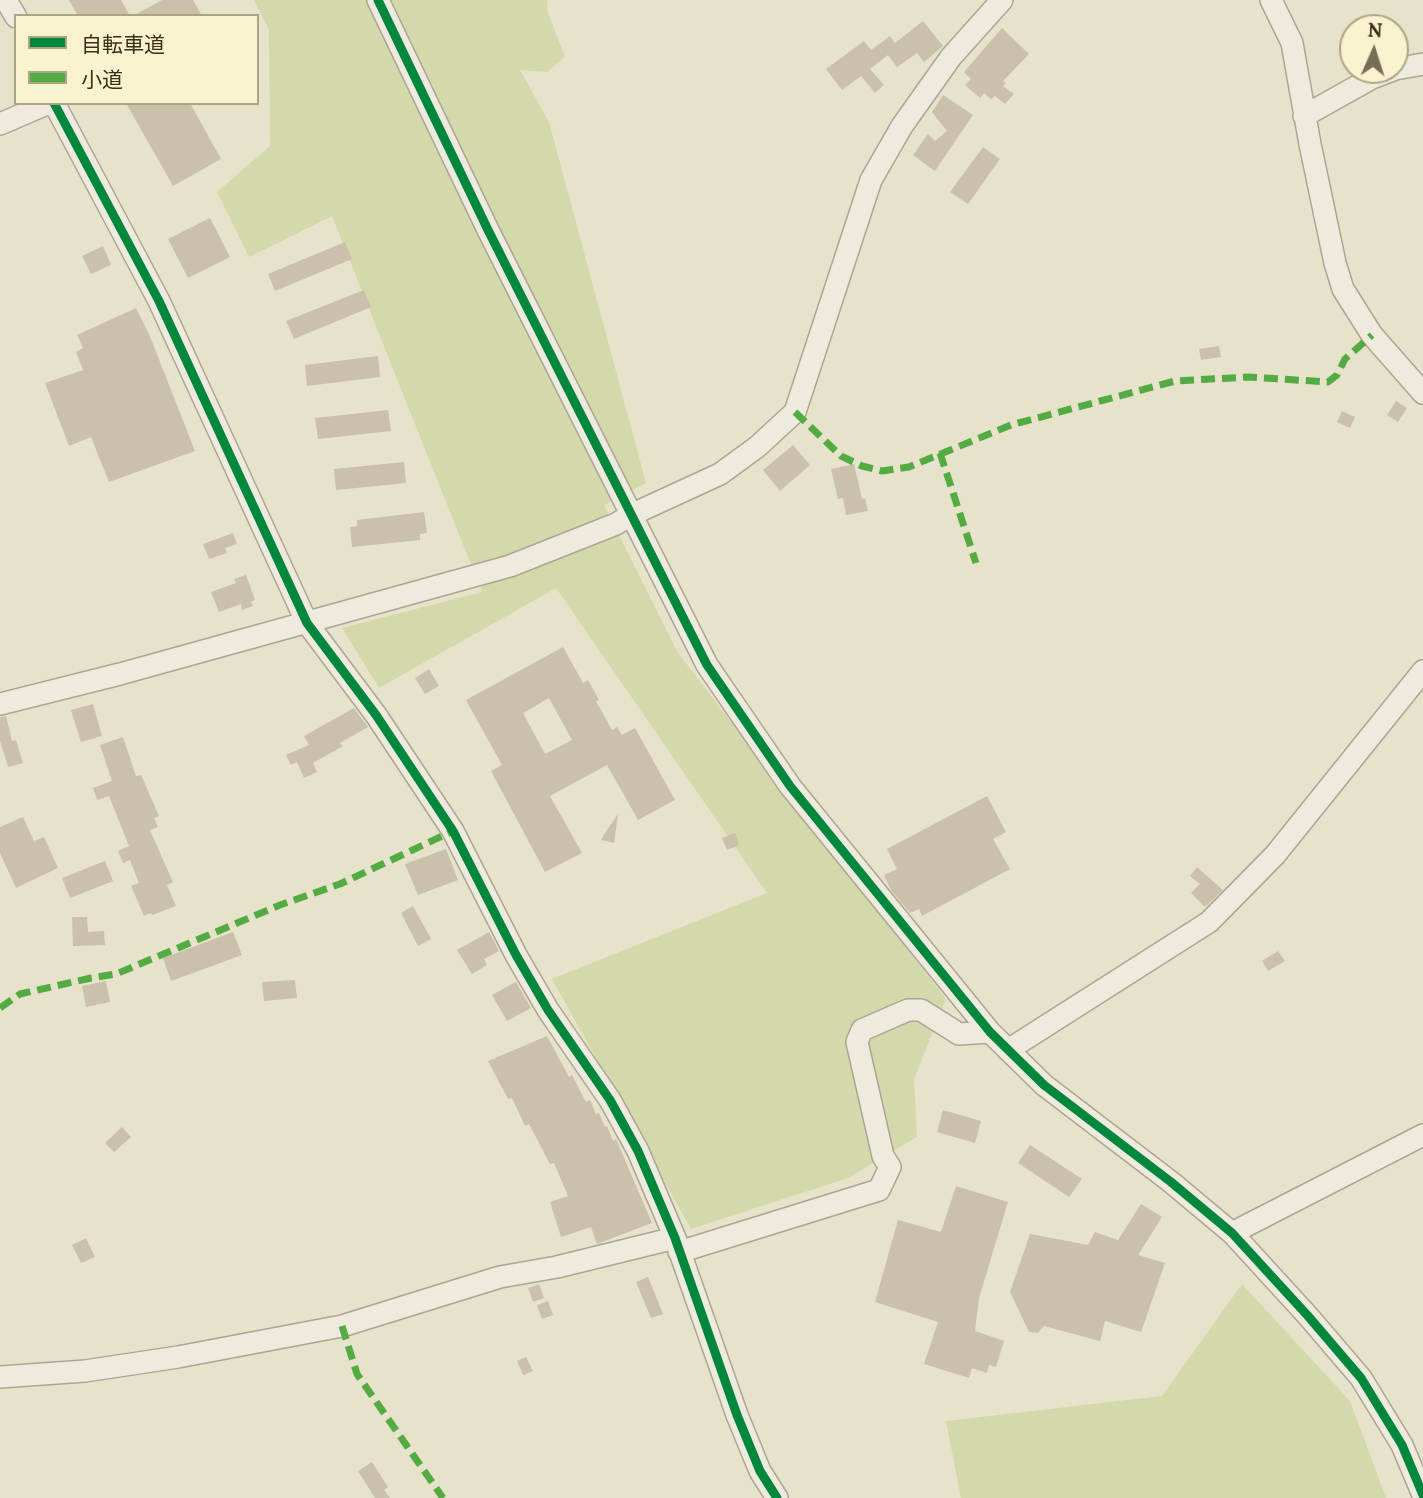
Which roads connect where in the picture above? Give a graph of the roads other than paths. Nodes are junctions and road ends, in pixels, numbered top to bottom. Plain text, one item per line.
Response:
1 (378, 0) edge
2 (1002, 0) edge
3 (1271, 0) edge
4 (1361, 84) edge
5 (46, 105) edge
6 (52, 105) edge
7 (1304, 116) junction
8 (0, 124) edge
9 (1423, 393) edge
10 (633, 514) junction
11 (307, 623) junction
12 (1423, 671) edge
13 (0, 704) edge
14 (990, 1032) junction
15 (1008, 1050) junction
16 (1423, 1135) edge
17 (1232, 1233) junction
18 (677, 1245) junction
19 (0, 1377) edge
20 (1423, 1495) edge
21 (777, 1498) edge

1 - 10 street
2 - 10 street
3 - 7 street
4 - 7 street
5 - 8 street
6 - 11 street
7 - 9 street
10 - 11 street
10 - 14 street
11 - 13 street
11 - 18 street
12 - 15 street
14 - 15 street
14 - 18 street
15 - 17 street
16 - 17 street
17 - 20 street
18 - 19 street
18 - 21 street

